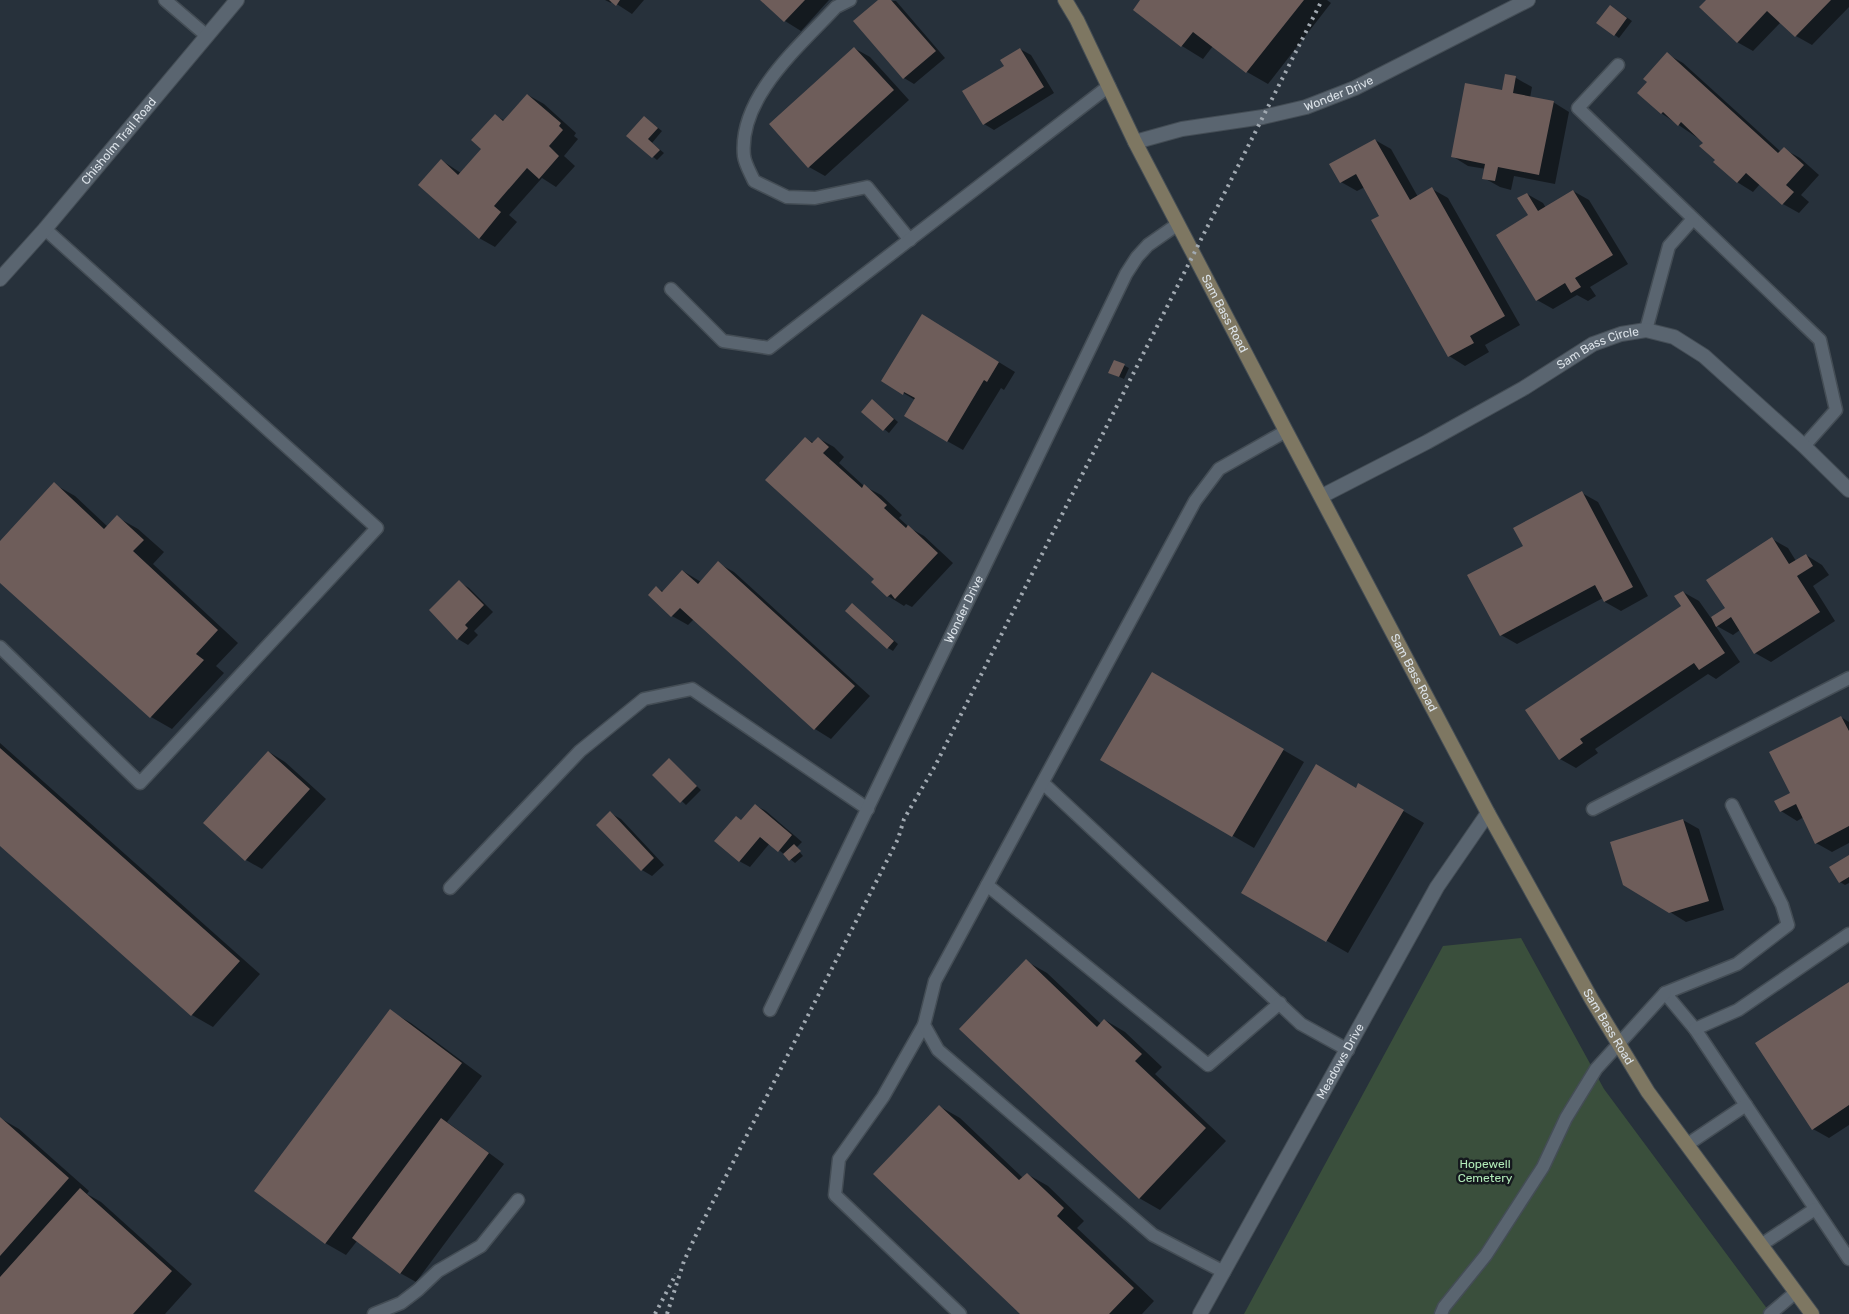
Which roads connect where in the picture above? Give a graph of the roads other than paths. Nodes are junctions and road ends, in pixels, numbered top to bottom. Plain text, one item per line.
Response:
1 (165, 0) edge
2 (237, 0) edge
3 (850, 0) edge
4 (1065, 0) edge
5 (1528, 0) edge
6 (207, 36) junction
7 (1618, 65) dead end
8 (1109, 86) junction
9 (1135, 142) junction
10 (1693, 219) junction
11 (1178, 224) junction
12 (45, 229) junction
13 (910, 240) junction
14 (0, 279) edge
15 (671, 289) dead end
16 (1646, 330) junction
17 (1286, 431) junction
18 (1804, 446) junction
19 (1849, 490) edge
20 (1322, 496) junction
21 (0, 648) edge
22 (1849, 678) edge
23 (1042, 782) junction
24 (1732, 804) dead end
25 (868, 809) junction
26 (1593, 809) dead end
27 (1488, 813) junction
28 (987, 885) junction
29 (450, 888) dead end
30 (1849, 934) edge
31 (1665, 993) junction
32 (1280, 1003) junction
33 (770, 1010) dead end
34 (924, 1025) junction
35 (1695, 1029) junction
36 (1619, 1045) junction
37 (1348, 1050) junction
38 (1746, 1105) junction
39 (1688, 1144) junction
40 (518, 1200) dead end
41 (1816, 1209) junction
42 (1761, 1245) junction
43 (1849, 1258) edge
44 (1224, 1272) junction
45 (1796, 1292) junction
46 (374, 1314) edge
47 (960, 1314) edge
48 (1200, 1314) edge
49 (1442, 1314) edge
50 (1770, 1314) edge
51 (1812, 1314) edge

1 - 6 lane
2 - 6 street, Chisholm Trail Road
3 - 13 lane
4 - 8 main road, Sam Bass Road
5 - 9 street, Wonder Drive
6 - 12 street, Chisholm Trail Road
7 - 10 lane
8 - 9 main road, Sam Bass Road
8 - 13 lane
9 - 11 main road, Sam Bass Road
10 - 16 lane
10 - 18 lane
11 - 17 main road, Sam Bass Road
11 - 25 lane, Wonder Drive
12 - 14 street, Chisholm Trail Road
12 - 21 lane
13 - 15 lane
16 - 18 street, Sam Bass Circle
16 - 20 street, Sam Bass Circle
17 - 20 main road, Sam Bass Road
17 - 23 lane
18 - 19 street, Sam Bass Circle
20 - 27 main road, Sam Bass Road
22 - 26 lane
23 - 28 lane
23 - 32 lane
24 - 31 lane
25 - 29 lane
25 - 33 lane, Wonder Drive
27 - 36 main road, Sam Bass Road
27 - 37 street, Meadows Drive
28 - 32 lane
28 - 34 lane
30 - 35 lane
31 - 35 lane
31 - 36 lane
32 - 37 lane
34 - 44 lane
34 - 47 lane
35 - 38 lane
36 - 39 main road, Sam Bass Road
36 - 49 lane
37 - 44 street, Meadows Drive
38 - 39 lane
38 - 41 lane
39 - 42 main road, Sam Bass Road
40 - 46 lane
41 - 42 lane
41 - 43 lane
42 - 45 main road, Sam Bass Road
44 - 48 street, Meadows Drive
45 - 50 lane
45 - 51 main road, Sam Bass Road

